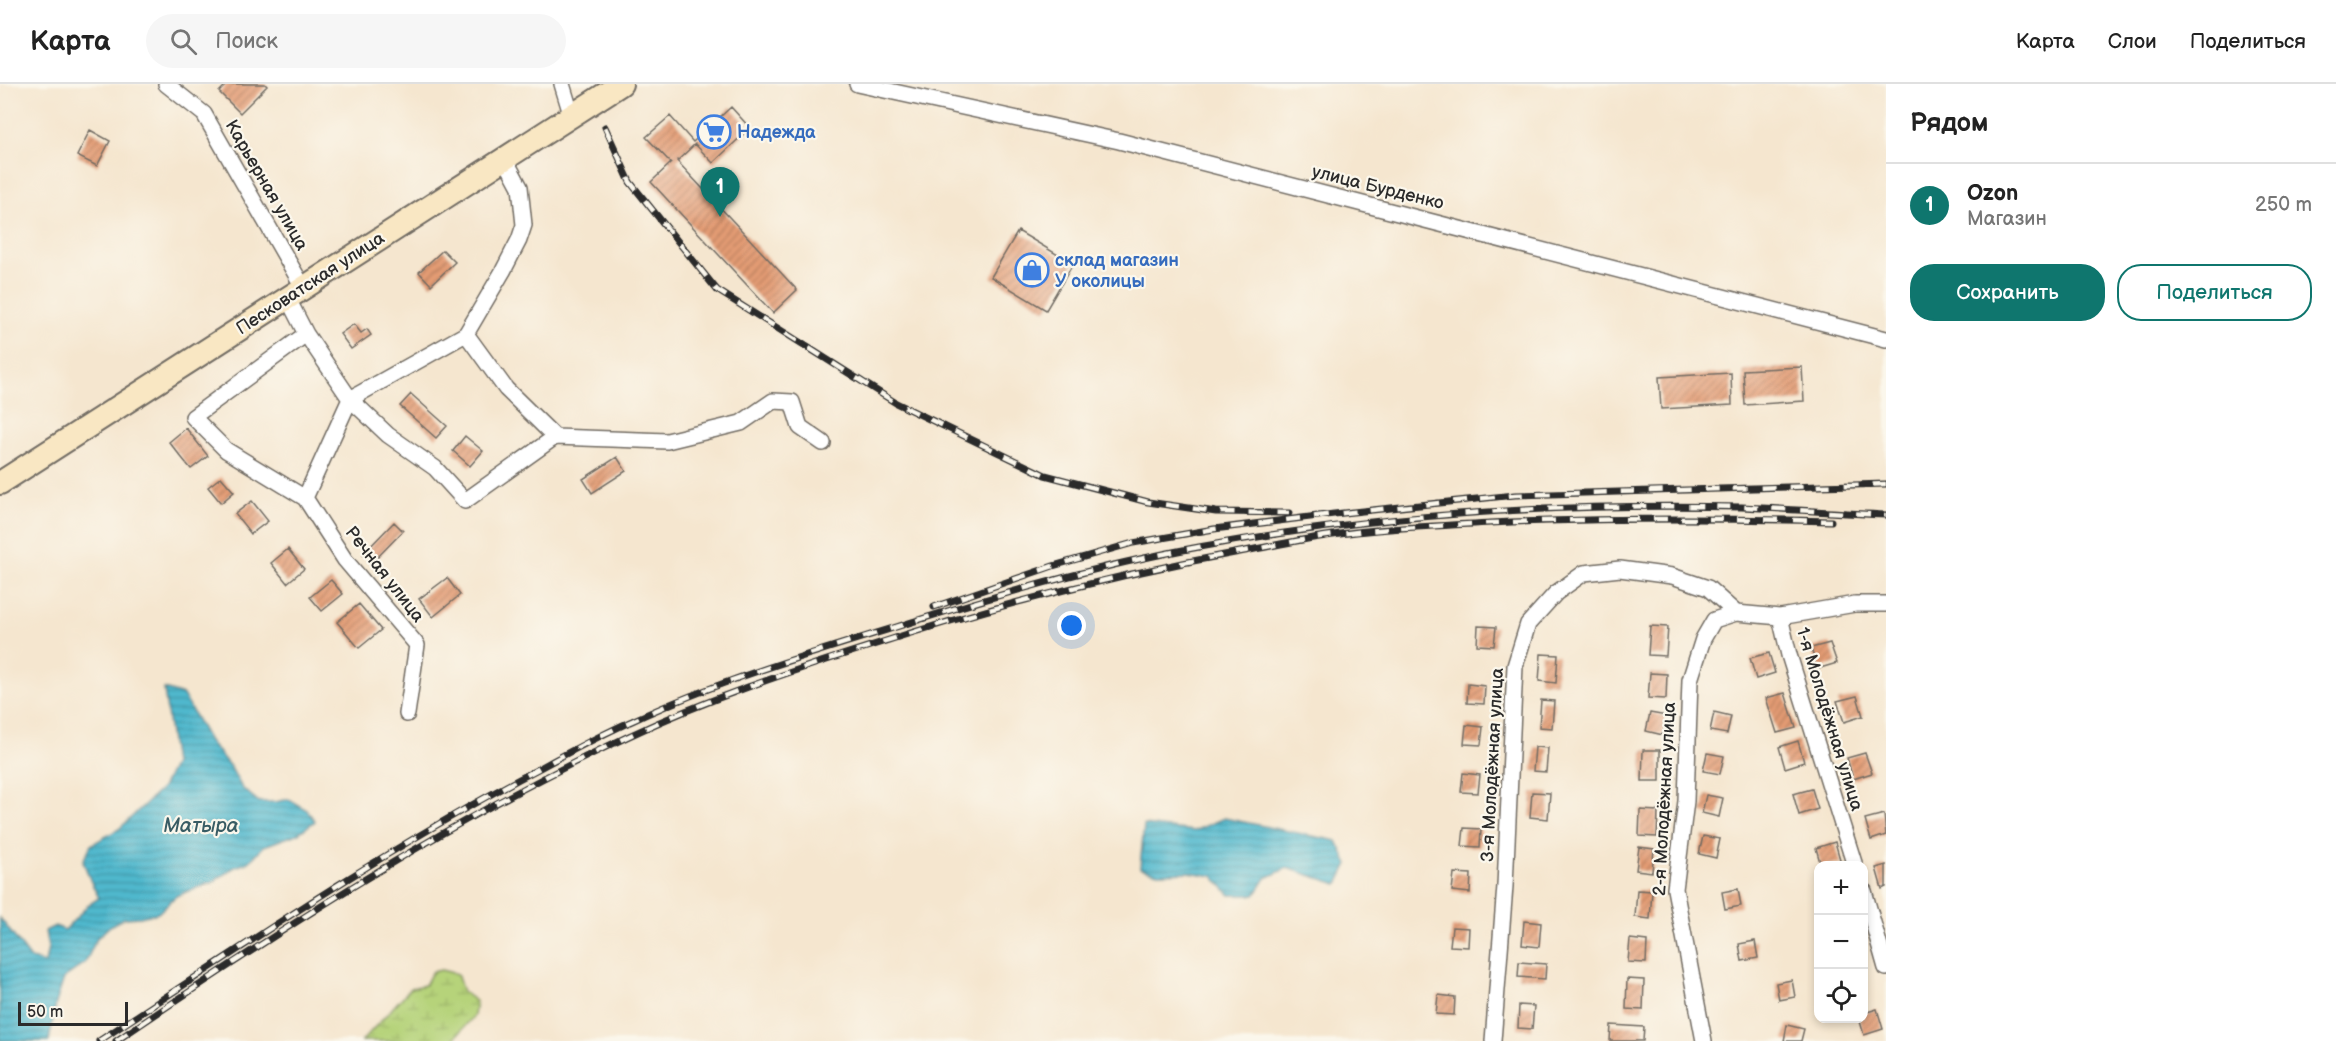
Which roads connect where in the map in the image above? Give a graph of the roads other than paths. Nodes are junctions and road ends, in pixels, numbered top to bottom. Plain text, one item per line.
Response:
1 (166, 84) edge
2 (561, 84) edge
3 (621, 84) edge
4 (858, 84) edge
5 (572, 117) junction
6 (505, 159) junction
7 (295, 292) junction
8 (306, 334) junction
9 (466, 334) junction
10 (1886, 339) edge
11 (350, 399) junction
12 (555, 437) junction
13 (823, 443) dead end
14 (0, 483) edge
15 (305, 498) junction
16 (1886, 604) edge
17 (1736, 613) junction
18 (1780, 617) junction
19 (407, 714) dead end
20 (1854, 861) edge
21 (1868, 908) edge
22 (1886, 968) edge
23 (1493, 1041) edge
24 (1704, 1041) edge

1 - 7 street, Карьерная улица
2 - 5 street
3 - 5 main road, Песковатская улица
4 - 10 street, улица Бурденко
5 - 6 main road, Песковатская улица
6 - 7 main road, Песковатская улица
6 - 9 street
7 - 8 street
7 - 14 main road, Песковатская улица
8 - 11 street
8 - 15 street, Речная улица
9 - 11 street
9 - 12 street
11 - 12 street
11 - 15 street
12 - 13 street
15 - 19 street, Речная улица
16 - 18 street
17 - 18 street
17 - 23 street, 3-я Молодёжная улица
17 - 24 street, 2-я Молодёжная улица
18 - 20 street, 1-я Молодёжная улица
21 - 22 street

